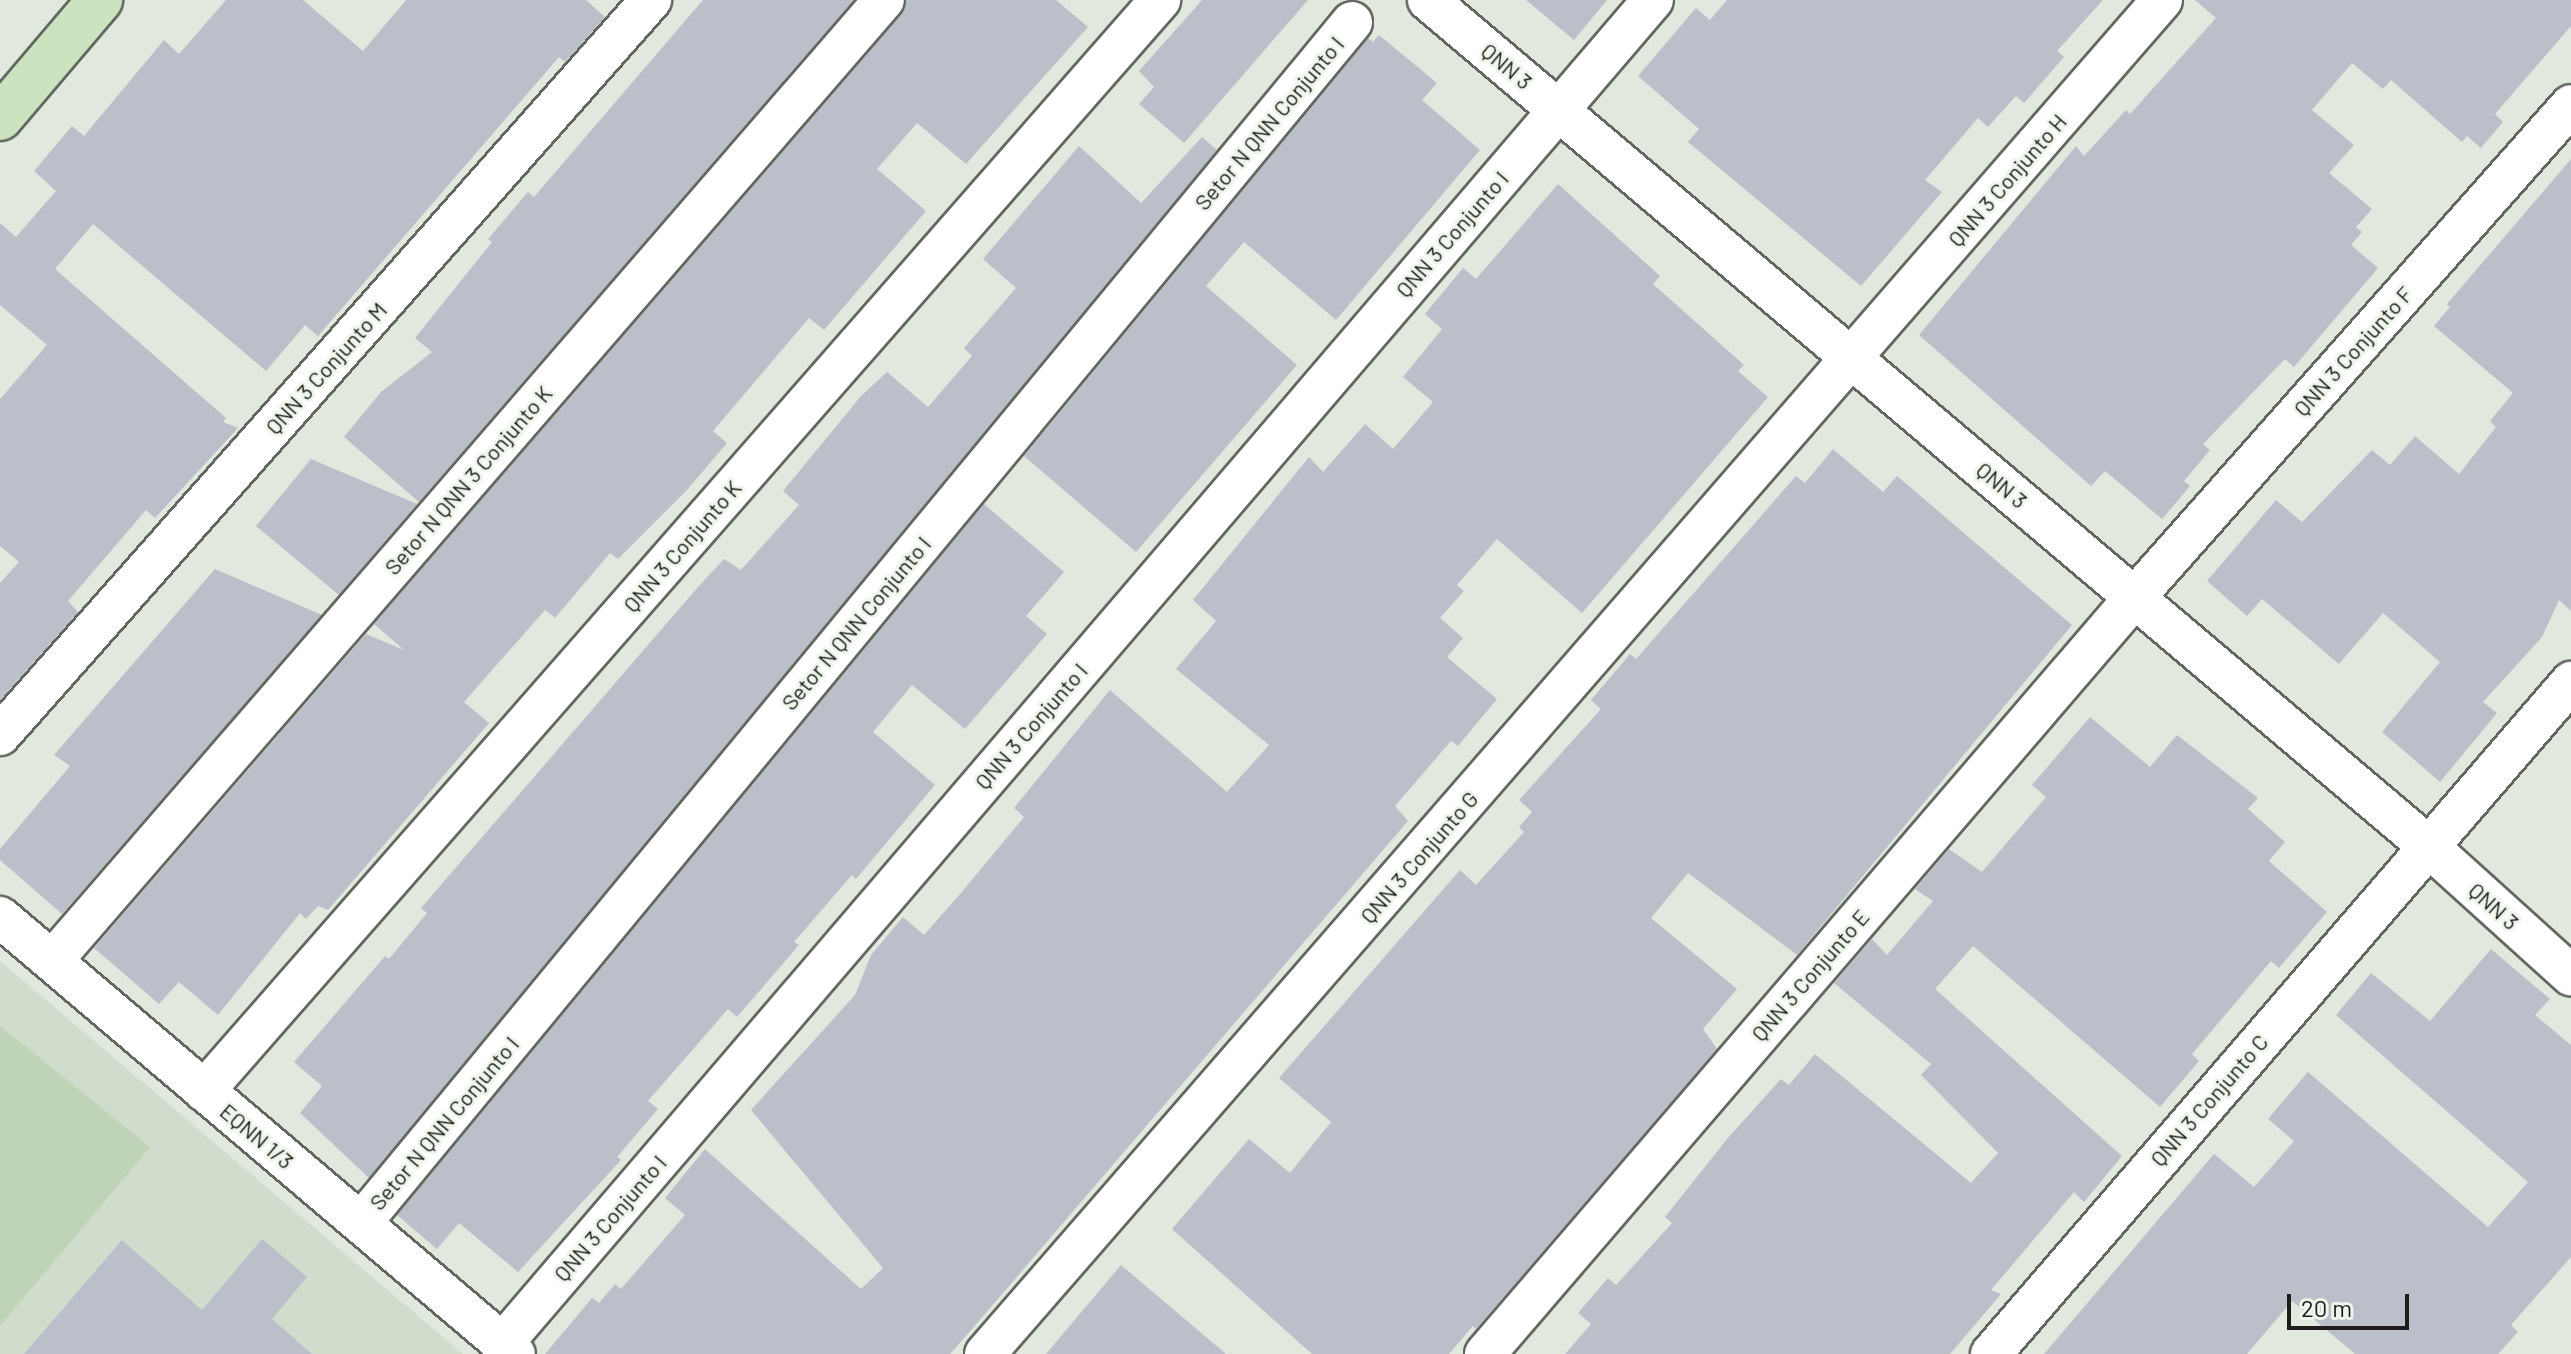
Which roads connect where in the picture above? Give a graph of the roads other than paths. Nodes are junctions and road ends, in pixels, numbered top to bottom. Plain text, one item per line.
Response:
1 (100, 0) edge
2 (651, 0) edge
3 (884, 0) edge
4 (1160, 0) edge
5 (1428, 0) edge
6 (1653, 0) edge
7 (2162, 0) edge
8 (1352, 22) dead end
9 (2571, 105) edge
10 (1559, 109) junction
11 (0, 118) edge
12 (1852, 360) junction
13 (2135, 597) junction
14 (2571, 682) edge
15 (0, 735) edge
16 (2428, 846) junction
17 (0, 917) edge
18 (52, 961) junction
19 (2571, 975) edge
20 (204, 1091) junction
21 (361, 1223) junction
22 (509, 1349) edge
23 (985, 1354) edge
24 (1485, 1354) edge
25 (1991, 1354) edge

1 - 11 street
2 - 15 street, QNN 3 Conjunto M
3 - 18 street, Setor N QNN 3 Conjunto K
4 - 20 street, QNN 3 Conjunto K
5 - 10 street, QNN 3
6 - 10 street, QNN 3 Conjunto I
7 - 12 street, QNN 3 Conjunto H
8 - 21 street, Setor N QNN Conjunto I
9 - 13 street, QNN 3 Conjunto F
10 - 12 street, QNN 3
10 - 22 street, QNN 3 Conjunto I
12 - 13 street, QNN 3
12 - 23 street, QNN 3 Conjunto G
13 - 16 street, QNN 3
13 - 24 street, QNN 3 Conjunto E
14 - 16 street, QNN 3 Conjunto C
16 - 19 street, QNN 3
16 - 25 street, QNN 3 Conjunto C
17 - 18 street, EQNN 1/3
18 - 20 street, EQNN 1/3
20 - 21 street, EQNN 1/3
21 - 22 street, EQNN 1/3

